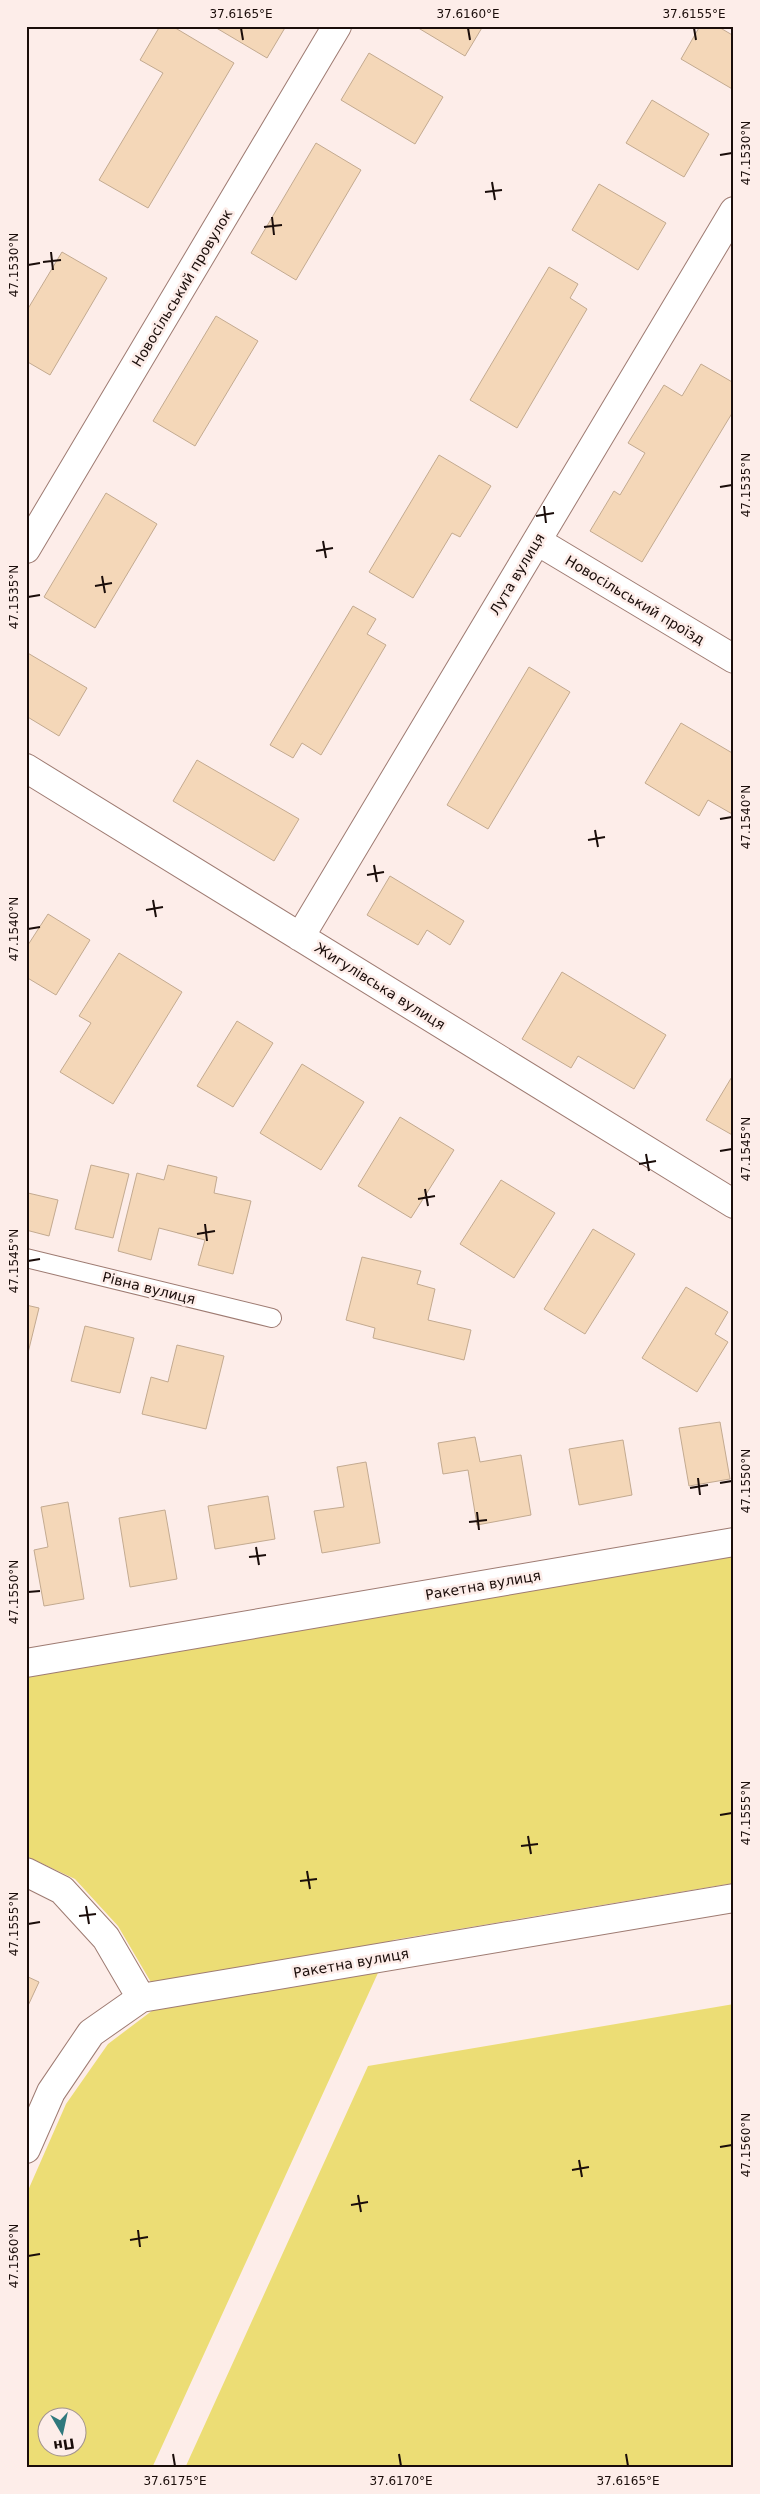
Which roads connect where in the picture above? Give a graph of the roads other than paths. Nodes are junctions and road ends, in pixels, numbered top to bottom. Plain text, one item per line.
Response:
1 (337, 26) edge
2 (734, 211) edge
3 (537, 541) junction
4 (26, 549) edge
5 (734, 659) edge
6 (26, 768) edge
7 (300, 937) junction
8 (734, 1204) edge
9 (26, 1258) edge
10 (272, 1318) dead end
11 (734, 1542) edge
12 (26, 1663) edge
13 (26, 1872) edge
14 (734, 1898) edge
15 (141, 1998) junction
16 (26, 2149) edge

1 - 4 street, Новосільський провулок
2 - 3 street, Лута вулиця
3 - 5 street, Новосільський проїзд
3 - 7 street, Лута вулиця
6 - 7 street, Жигулівська вулиця
7 - 8 street, Жигулівська вулиця
9 - 10 lane, Рівна вулиця
11 - 12 street, Ракетна вулиця
13 - 15 street
14 - 15 street, Ракетна вулиця
15 - 16 street

